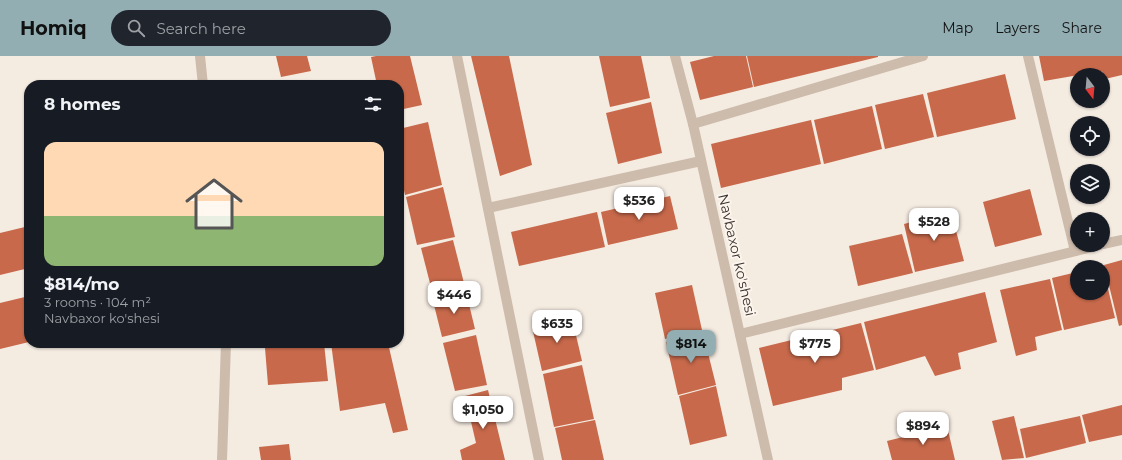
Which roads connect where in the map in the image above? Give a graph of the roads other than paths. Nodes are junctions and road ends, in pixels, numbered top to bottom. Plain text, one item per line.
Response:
1 (200, 56) edge
2 (457, 56) edge
3 (675, 56) edge
4 (923, 56) edge
5 (1028, 56) edge
6 (203, 80) edge
7 (693, 124) junction
8 (701, 161) junction
9 (488, 208) junction
10 (1070, 230) edge
11 (1122, 240) edge
12 (1110, 243) edge
13 (1071, 252) edge
14 (740, 334) junction
15 (226, 348) edge
16 (222, 460) edge
17 (539, 460) edge
18 (768, 460) edge

1 - 6 street
2 - 9 street
3 - 7 street, Navbaxor ko'shesi
4 - 7 street
5 - 10 street
7 - 8 street, Navbaxor ko'shesi
8 - 9 street
8 - 14 street, Navbaxor ko'shesi
9 - 17 street
11 - 12 street
13 - 14 street
14 - 18 street, Navbaxor ko'shesi
15 - 16 street

